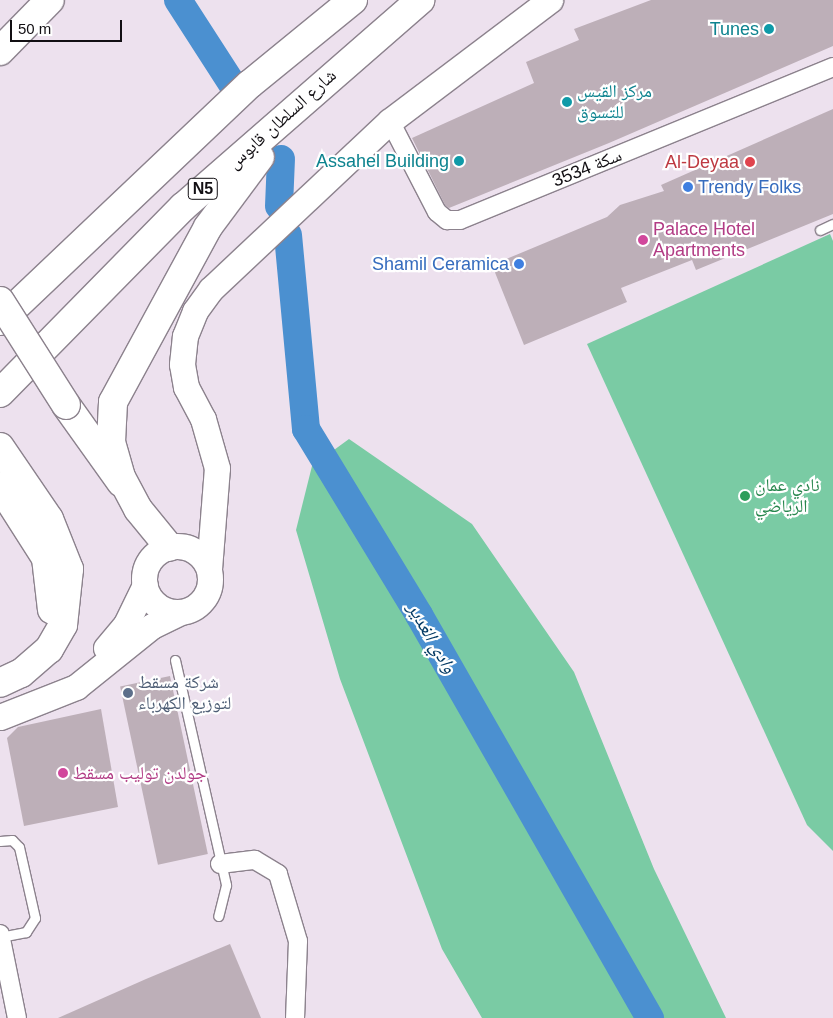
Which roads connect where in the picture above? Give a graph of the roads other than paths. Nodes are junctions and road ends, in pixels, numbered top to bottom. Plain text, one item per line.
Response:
1 (34, 0) edge
2 (50, 0) edge
3 (353, 0) edge
4 (420, 0) edge
5 (550, 0) edge
6 (0, 28) edge
7 (0, 51) edge
8 (833, 67) edge
9 (290, 111) junction
10 (390, 121) junction
11 (833, 224) edge
12 (820, 230) dead end
13 (0, 300) edge
14 (0, 321) edge
15 (18, 372) junction
16 (0, 393) edge
17 (0, 397) edge
18 (195, 408) junction
19 (1, 448) edge
20 (0, 486) edge
21 (129, 494) junction
22 (173, 546) junction
23 (209, 569) junction
24 (145, 585) junction
25 (181, 612) junction
26 (175, 660) dead end
27 (0, 667) edge
28 (0, 683) edge
29 (0, 703) edge
30 (0, 717) edge
31 (0, 841) edge
32 (220, 864) junction
33 (218, 916) dead end
34 (0, 936) edge
35 (17, 1018) edge
36 (295, 1018) edge

1 - 6 main road
2 - 7 main road
3 - 14 main road, N5
4 - 9 main road, شارع السلطان قابوس / N5
5 - 10 street
8 - 10 street, سكة 3534
9 - 15 main road, شارع السلطان قابوس / N5
9 - 21 main road
10 - 18 street
11 - 12 lane
13 - 21 main road, bridge
15 - 16 main road, شارع السلطان قابوس / N5
15 - 17 main road
18 - 22 street
18 - 23 street
19 - 28 main road
20 - 27 main road
21 - 22 main road
22 - 23 street
22 - 24 street
23 - 25 street
24 - 25 street
24 - 29 street
25 - 30 street
26 - 32 lane
31 - 34 lane
32 - 33 lane
32 - 36 street
34 - 35 street

